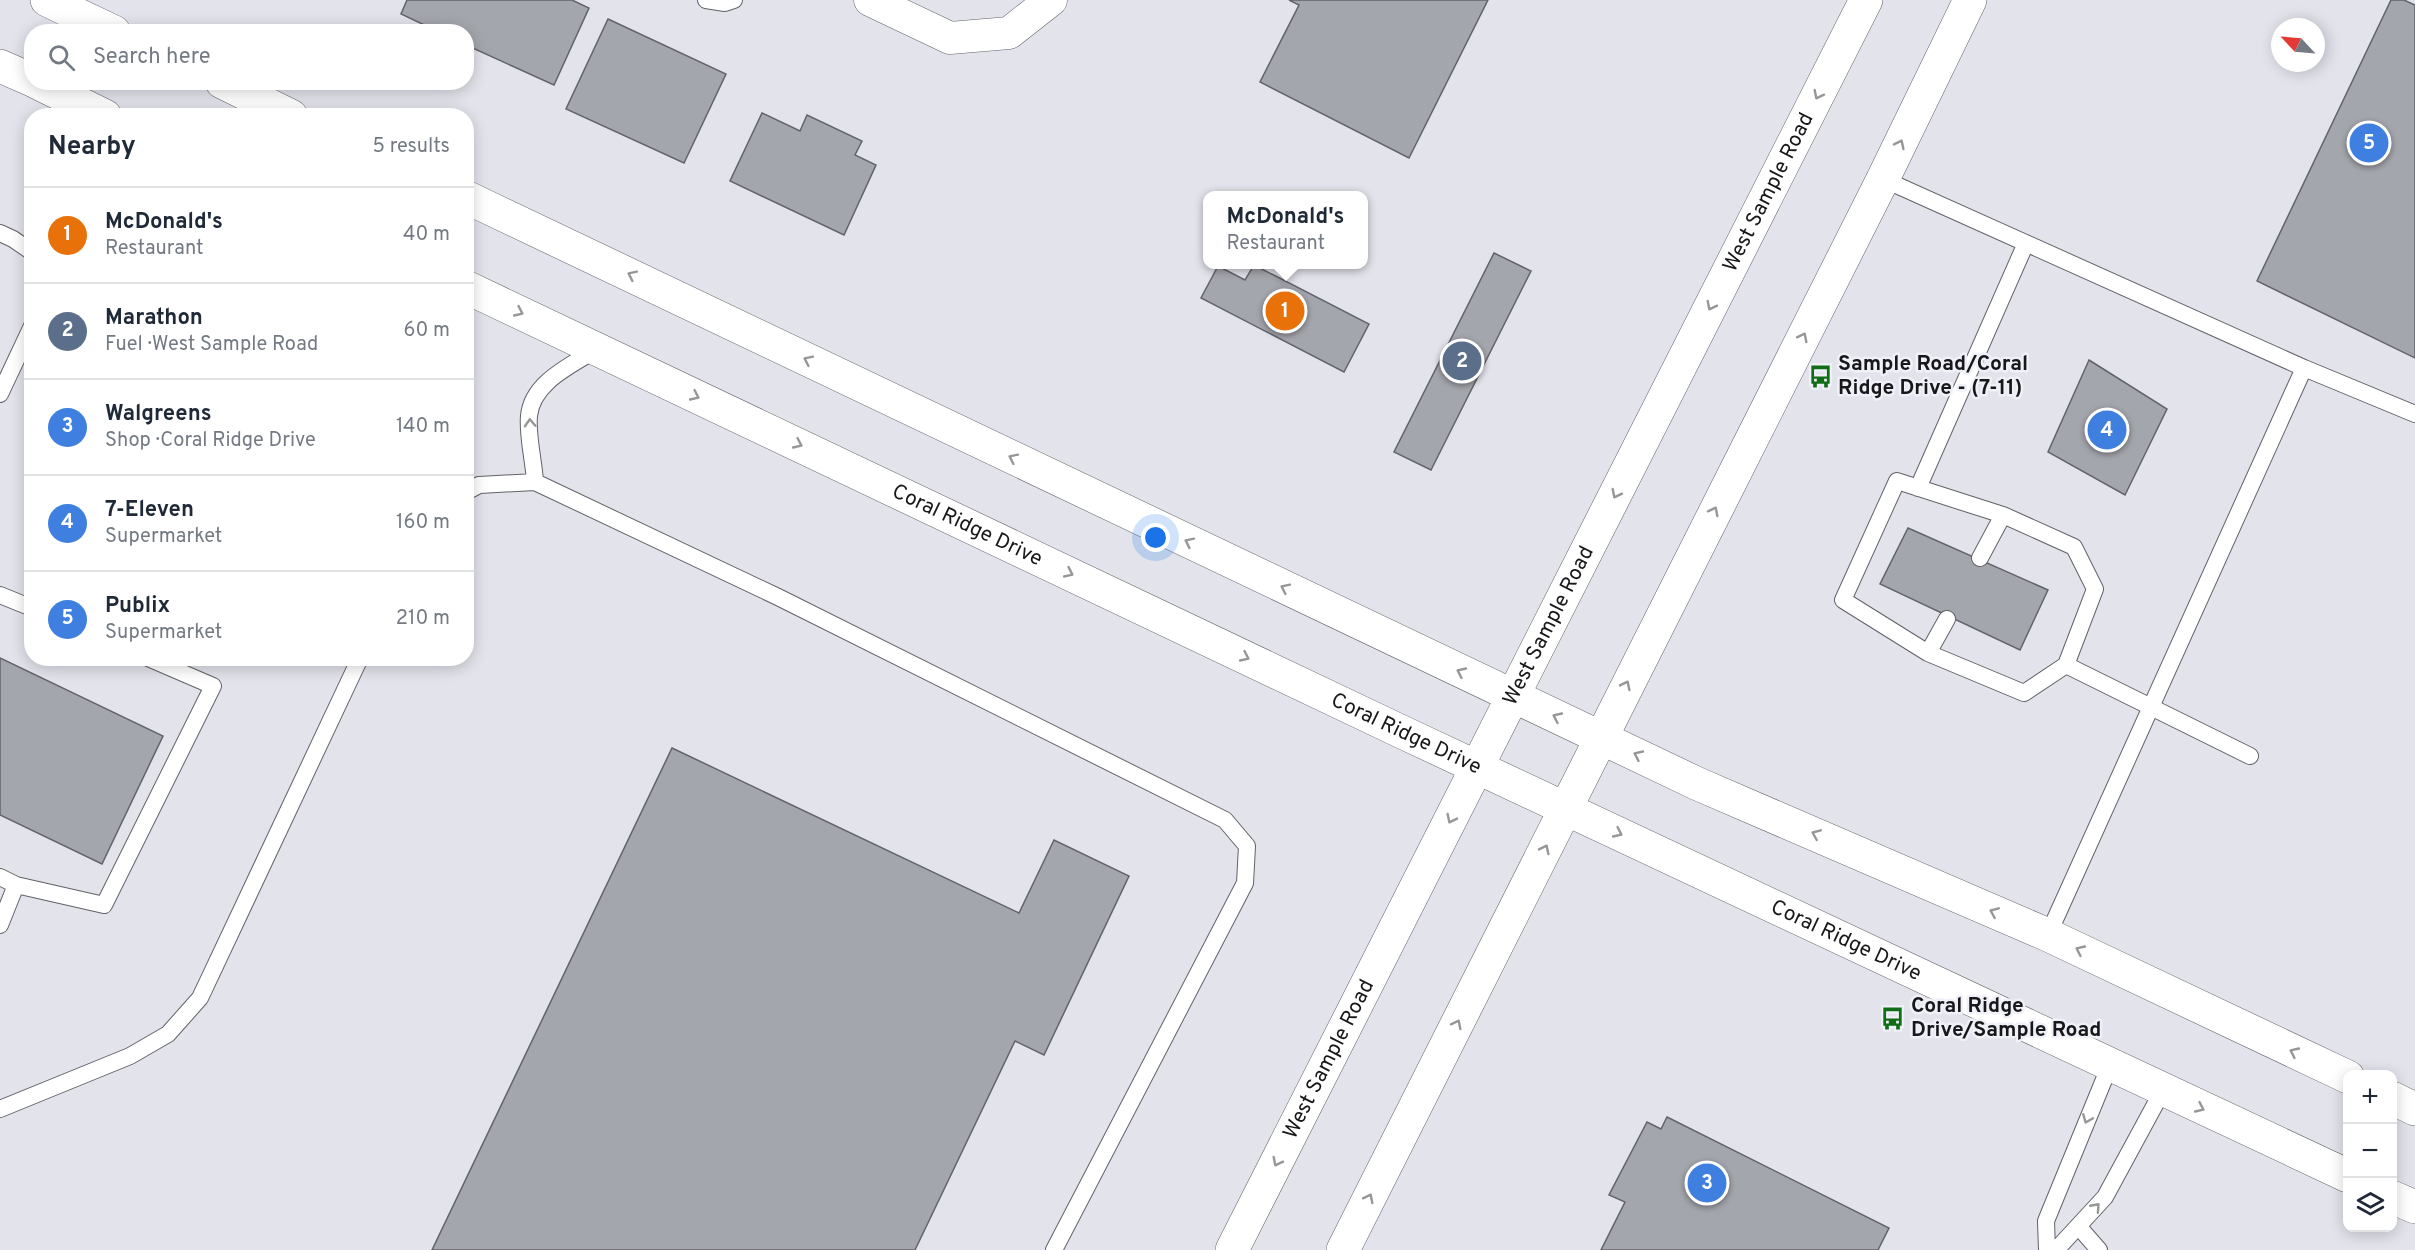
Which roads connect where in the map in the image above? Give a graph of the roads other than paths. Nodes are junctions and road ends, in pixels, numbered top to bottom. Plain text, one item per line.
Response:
1 (47, 0) edge
2 (706, 0) edge
3 (734, 0) edge
4 (870, 0) edge
5 (1051, 0) edge
6 (1866, 0) edge
7 (1970, 0) edge
8 (97, 24) edge
9 (0, 66) edge
10 (24, 76) edge
11 (52, 90) edge
12 (238, 90) edge
13 (89, 108) edge
14 (275, 108) edge
15 (1883, 179) junction
16 (474, 201) edge
17 (0, 233) edge
18 (2026, 243) junction
19 (24, 246) edge
20 (474, 291) edge
21 (24, 343) edge
22 (597, 349) junction
23 (2304, 368) junction
24 (0, 394) edge
25 (2415, 414) edge
26 (535, 482) junction
27 (474, 488) edge
28 (1918, 488) junction
29 (2003, 516) junction
30 (1980, 558) dead end
31 (0, 595) edge
32 (24, 605) edge
33 (1947, 619) dead end
34 (1928, 653) junction
35 (2066, 664) junction
36 (166, 666) edge
37 (356, 666) edge
38 (1514, 697) junction
39 (2150, 706) junction
40 (1600, 737) junction
41 (2250, 756) dead end
42 (1477, 767) junction
43 (1565, 808) junction
44 (0, 877) edge
45 (16, 885) junction
46 (0, 925) edge
47 (2048, 935) junction
48 (2110, 1065) junction
49 (2343, 1075) edge
50 (2163, 1090) junction
51 (2397, 1100) edge
52 (0, 1109) edge
53 (2415, 1109) edge
54 (2343, 1174) edge
55 (2397, 1199) edge
56 (2415, 1207) edge
57 (2078, 1226) junction
58 (1054, 1250) edge
59 (1232, 1250) edge
60 (1343, 1250) edge
61 (2047, 1250) edge
62 (2056, 1250) edge
63 (2099, 1250) edge

1 - 8 main road
2 - 3 lane
4 - 5 street
6 -> 38 main road, West Sample Road
15 -> 7 main road
9 - 10 main road
11 - 13 main road
12 - 14 main road
15 - 18 lane
40 -> 15 main road
38 -> 16 main road
17 - 19 lane
18 - 23 lane
18 - 28 lane
20 -> 22 main road, Coral Ridge Drive
21 - 24 lane
26 -> 22 lane
22 -> 42 main road, Coral Ridge Drive
23 - 25 lane
23 - 39 lane
26 - 27 lane
26 - 58 lane
28 - 29 lane
28 - 34 lane
29 - 30 lane
29 - 35 lane
31 - 32 lane
33 - 34 lane
34 - 35 lane
35 - 39 lane
36 - 45 lane
37 - 52 lane
40 -> 38 main road
38 - 42 main road, West Sample Road
39 - 41 lane
39 - 47 lane
40 - 43 main road
47 -> 40 main road
42 - 43 main road, Coral Ridge Drive
42 -> 59 main road, West Sample Road
43 -> 48 main road, Coral Ridge Drive
60 -> 43 main road
44 - 45 lane
45 - 46 lane
49 -> 47 main road
48 - 50 main road, Coral Ridge Drive
48 -> 61 lane
50 -> 54 main road, Coral Ridge Drive
57 -> 50 lane
51 - 53 main road
55 - 56 main road
57 - 62 lane
57 - 63 lane

